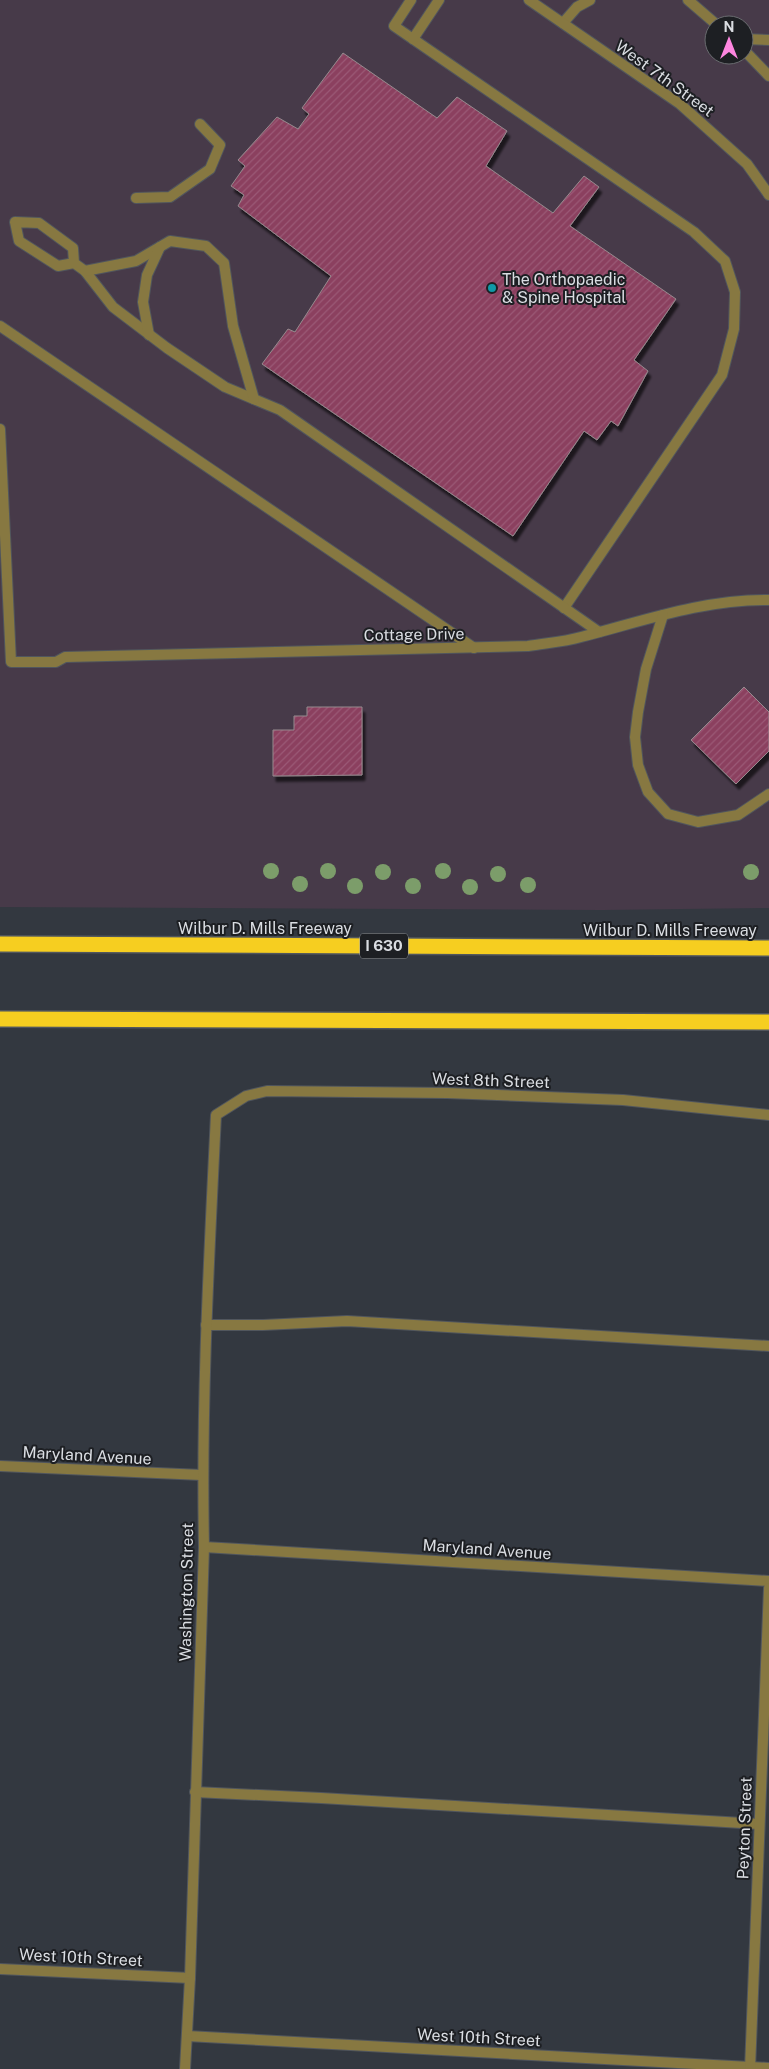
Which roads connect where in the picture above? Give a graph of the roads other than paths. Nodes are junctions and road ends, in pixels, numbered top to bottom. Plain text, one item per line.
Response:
1 (411, 0) edge
2 (439, 0) edge
3 (529, 0) edge
4 (590, 0) edge
5 (688, 0) edge
6 (577, 3) edge
7 (705, 15) edge
8 (563, 23) junction
9 (413, 39) junction
10 (754, 40) edge
11 (769, 40) edge
12 (754, 60) edge
13 (769, 76) edge
14 (200, 124) dead end
15 (769, 195) edge
16 (136, 198) dead end
17 (161, 246) junction
18 (74, 263) junction
19 (86, 271) junction
20 (0, 326) edge
21 (149, 335) junction
22 (254, 399) junction
23 (0, 429) edge
24 (769, 600) edge
25 (564, 608) junction
26 (663, 615) junction
27 (599, 632) junction
28 (474, 648) junction
29 (769, 794) edge
30 (0, 944) edge
31 (769, 948) edge
32 (0, 1019) edge
33 (769, 1022) edge
34 (216, 1115) joint
35 (769, 1115) edge
36 (206, 1325) junction
37 (769, 1346) edge
38 (0, 1466) edge
39 (202, 1475) junction
40 (204, 1547) junction
41 (769, 1582) edge
42 (769, 1588) edge
43 (195, 1792) junction
44 (759, 1824) junction
45 (0, 1968) edge
46 (190, 1978) junction
47 (187, 2036) junction
48 (750, 2068) edge
49 (769, 2068) edge
50 (186, 2069) edge

1 - 9 street
2 - 9 street
3 - 8 street, West 7th Street
4 - 6 street
5 - 7 street
6 - 8 street
8 - 15 street, West 7th Street
9 - 25 street
10 - 11 street
12 - 13 street
14 - 16 street
17 - 19 street
17 - 21 street
17 - 22 street
18 - 18 street
18 - 19 street
19 - 21 street
20 - 28 street
21 - 22 street
22 - 25 street
23 - 28 street, Cottage Drive
24 - 26 street, Cottage Drive
25 - 27 street
26 - 27 street, Cottage Drive
26 - 29 street
27 - 28 street, Cottage Drive
30 - 31 highway, Wilbur D. Mills Freeway / I 630
32 - 33 highway
34 - 35 street, West 8th Street
34 - 36 street, Washington Street
36 - 37 street
36 - 39 street, Washington Street
38 - 39 street, Maryland Avenue
39 - 40 street, Washington Street
40 - 41 street, Maryland Avenue
40 - 43 street, Washington Street
42 - 44 street, Peyton Street
43 - 44 street
43 - 46 street, Washington Street
44 - 48 street, Peyton Street
45 - 46 street, West 10th Street
46 - 47 street, Washington Street
47 - 48 street, West 10th Street
47 - 50 street, Washington Street
48 - 49 street, West 10th Street

